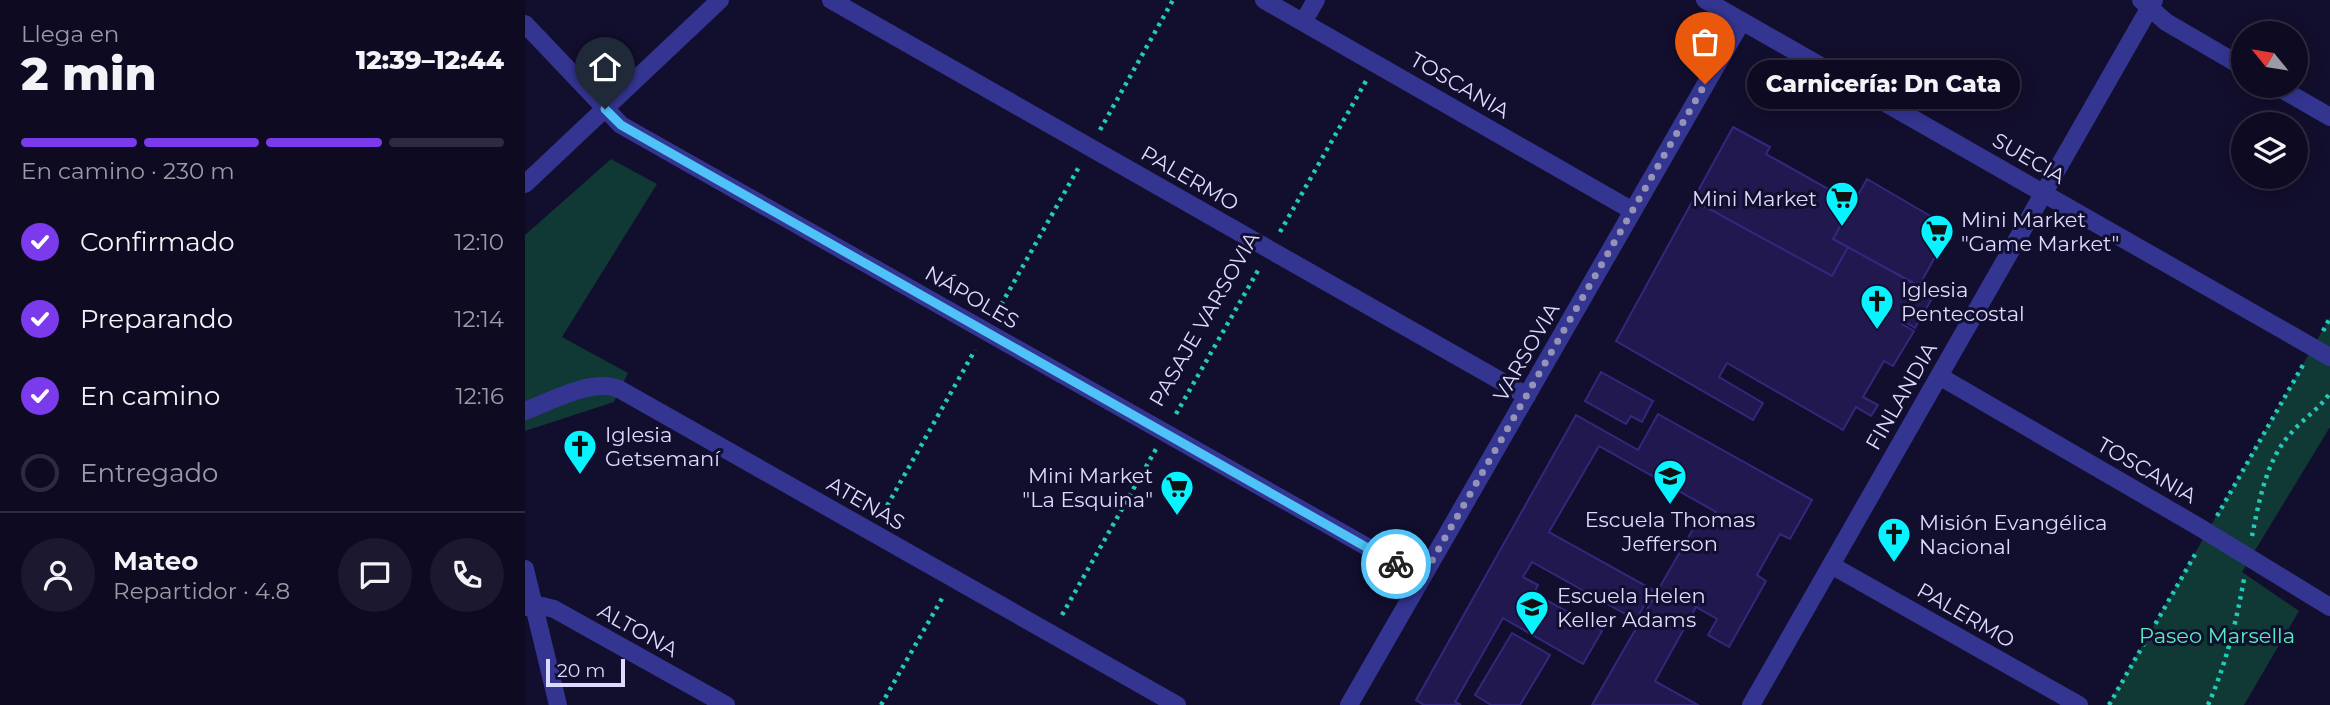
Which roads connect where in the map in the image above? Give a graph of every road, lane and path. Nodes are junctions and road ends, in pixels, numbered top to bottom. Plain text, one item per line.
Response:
1 (720, 0) edge
2 (831, 0) edge
3 (1173, 0) edge
4 (1264, 0) edge
5 (1316, 0) edge
6 (1705, 0) edge
7 (2148, 3) edge
8 (1742, 21) junction
9 (1303, 22) junction
10 (525, 24) edge
11 (2231, 60) edge
12 (1376, 64) junction
13 (2297, 98) edge
14 (605, 109) junction
15 (2330, 117) edge
16 (1090, 147) junction
17 (525, 184) edge
18 (2043, 192) junction
19 (1633, 211) junction
20 (1270, 250) junction
21 (986, 331) junction
22 (2330, 357) edge
23 (1939, 376) junction
24 (1527, 396) junction
25 (525, 411) edge
26 (1165, 433) junction
27 (872, 533) junction
28 (1831, 565) junction
29 (525, 569) edge
30 (1422, 578) junction
31 (953, 579) junction
32 (529, 607) edge
33 (2330, 607) edge
34 (1051, 634) junction
35 (558, 705) edge
36 (726, 705) edge
37 (881, 705) edge
38 (1177, 705) edge
39 (1349, 705) edge
40 (1751, 705) edge
41 (2078, 705) edge

1 - 14 street
2 - 16 street, PALERMO
3 - 16 path
4 - 9 street, TOSCANIA
5 - 9 street
6 - 8 street, SUECIA
7 - 11 street
7 - 18 street, FINLANDIA
8 - 18 street, SUECIA
8 - 19 street, VARSOVIA
9 - 12 street, TOSCANIA
10 - 14 street, NÁPOLES
12 - 19 street, TOSCANIA
12 - 20 path, PASAJE VARSOVIA
13 - 15 street
14 - 17 street
14 - 21 street, NÁPOLES
16 - 20 street, PALERMO
16 - 21 path
18 - 22 street, SUECIA
18 - 23 street, FINLANDIA
19 - 24 street, VARSOVIA
20 - 24 street, PALERMO
20 - 26 path, PASAJE VARSOVIA
21 - 26 street, NÁPOLES
21 - 27 path
23 - 28 street, FINLANDIA
23 - 33 street, TOSCANIA
24 - 30 street, VARSOVIA
25 - 27 street, ATENAS
26 - 30 street, NÁPOLES
26 - 34 path, PASAJE VARSOVIA
27 - 31 street, ATENAS
28 - 40 street, FINLANDIA
28 - 41 street, PALERMO
29 - 32 street
30 - 39 street, VARSOVIA
31 - 34 street, ATENAS
31 - 37 path
32 - 35 street
32 - 36 street, ALTONA
34 - 38 street, ATENAS

